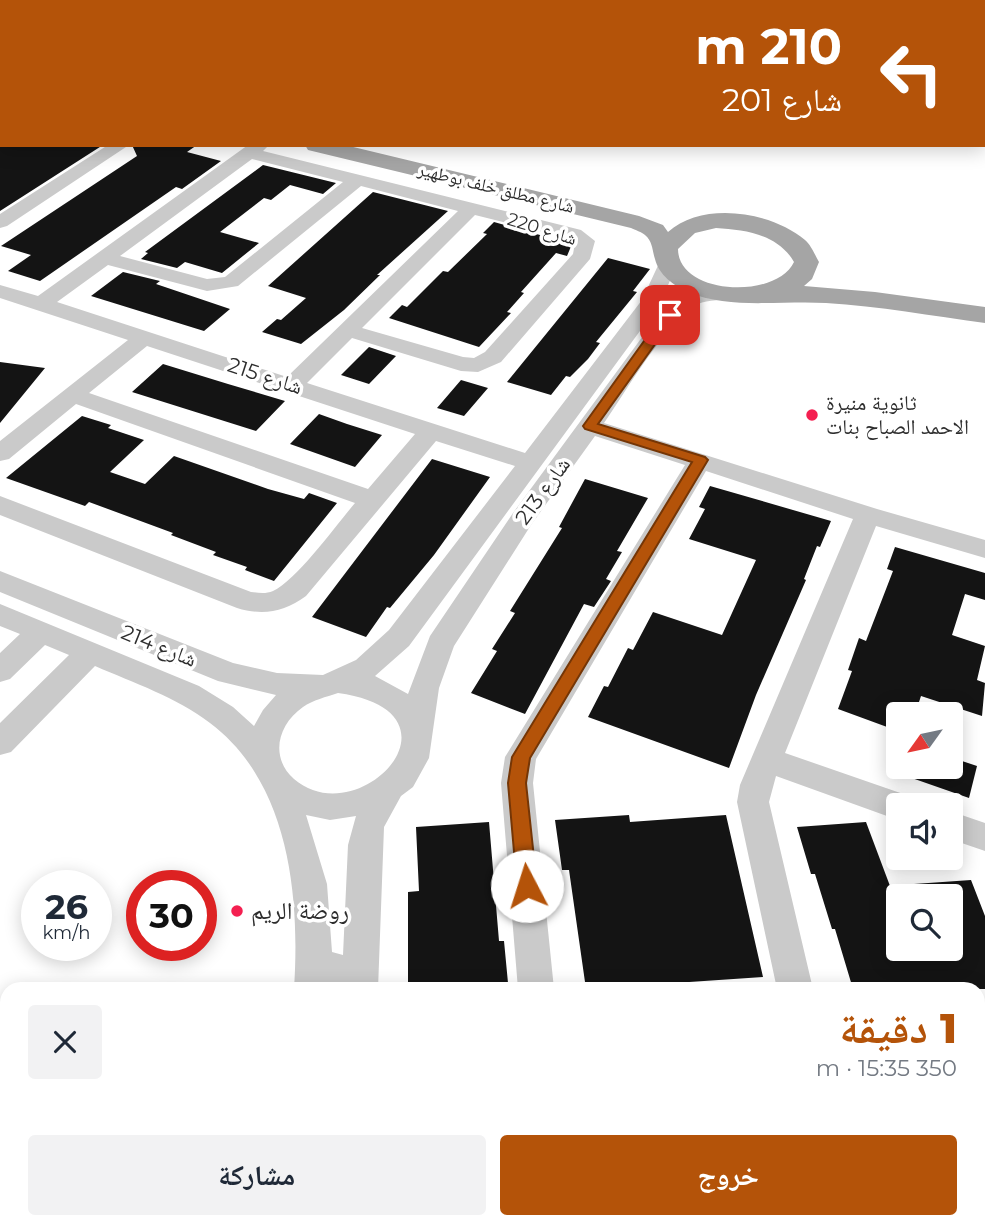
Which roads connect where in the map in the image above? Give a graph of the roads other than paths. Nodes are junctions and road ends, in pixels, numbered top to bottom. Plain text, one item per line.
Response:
1 (117, 147) edge
2 (324, 147) edge
3 (378, 147) edge
4 (255, 149) edge
5 (357, 180) junction
6 (470, 209) junction
7 (0, 222) edge
8 (709, 222) junction
9 (667, 255) junction
10 (105, 258) junction
11 (808, 263) junction
12 (0, 291) edge
13 (769, 293) junction
14 (728, 294) junction
15 (985, 300) edge
16 (41, 304) junction
17 (985, 315) edge
18 (350, 331) junction
19 (144, 338) junction
20 (293, 384) junction
21 (72, 395) junction
22 (590, 426) junction
23 (431, 432) junction
24 (0, 453) edge
25 (701, 460) junction
26 (530, 463) junction
27 (374, 500) junction
28 (0, 505) edge
29 (868, 515) junction
30 (985, 549) edge
31 (0, 581) edge
32 (0, 614) edge
33 (41, 631) junction
34 (91, 652) junction
35 (0, 671) edge
36 (330, 684) junction
37 (418, 736) junction
38 (0, 743) edge
39 (766, 760) junction
40 (270, 774) junction
41 (389, 789) junction
42 (886, 802) edge
43 (963, 829) edge
44 (985, 837) edge
45 (322, 982) edge
46 (360, 982) edge
47 (536, 982) edge
48 (793, 982) edge

1 - 7 street
2 - 9 main road, شارع مطلق خلف بوطهير
3 - 8 main road, شارع مطلق خلف بوطهير
4 - 5 street, شارع 220
4 - 10 street
5 - 6 street, شارع 220
5 - 10 street
6 - 18 street
6 - 18 street, شارع 220
8 - 9 main road
8 - 11 main road, شارع مطلق خلف بوطهير
9 - 14 main road, شارع مطلق خلف بوطهير
9 - 26 street, شارع 213
10 - 16 street
11 - 13 main road
11 - 15 main road
12 - 16 street, شارع 215
13 - 14 main road, شارع مطلق خلف بوطهير
13 - 17 main road
14 - 22 street, شارع 213
16 - 19 street, شارع 215
18 - 20 street
19 - 20 street, شارع 215
19 - 21 street
20 - 23 street, شارع 215
21 - 24 street
21 - 27 street
22 - 25 street
22 - 37 street, شارع 213
23 - 26 street, شارع 215
23 - 27 street
25 - 29 street
25 - 47 street
26 - 36 street, شارع 213
27 - 28 street
29 - 30 street
29 - 39 street
31 - 36 street, شارع 214
32 - 33 street, شارع 214
33 - 34 street, شارع 214
33 - 35 street
34 - 38 street
34 - 40 street, شارع 214
36 - 37 street
36 - 40 street
37 - 41 street
39 - 42 street
39 - 48 street
40 - 41 street
40 - 45 street
41 - 46 street
43 - 44 street

